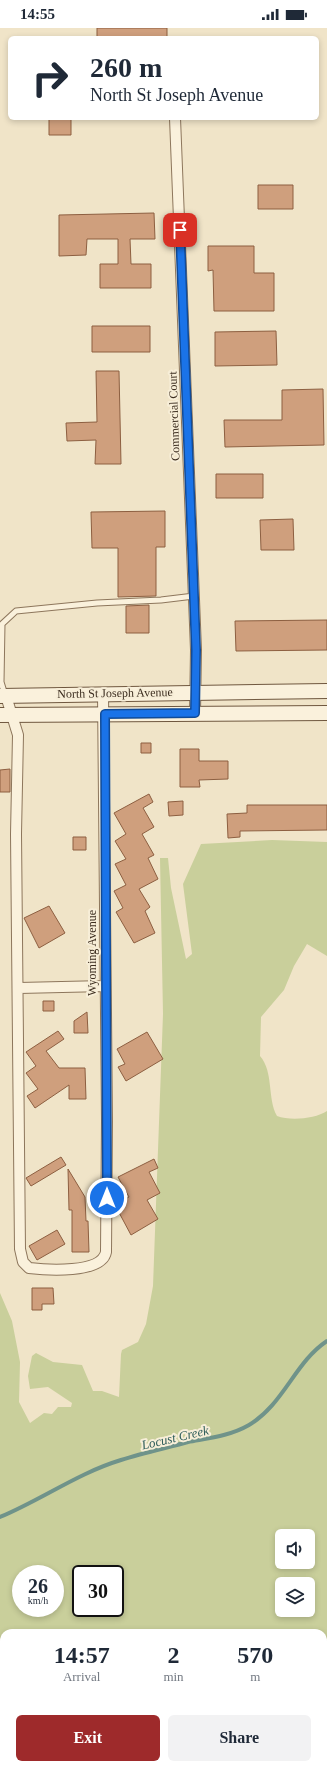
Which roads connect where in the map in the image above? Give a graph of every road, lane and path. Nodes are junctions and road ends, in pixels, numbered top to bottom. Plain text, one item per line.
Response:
1 (175, 120) edge
2 (194, 596) junction
3 (327, 691) edge
4 (194, 692) junction
5 (103, 693) junction
6 (3, 696) edge
7 (195, 713) junction
8 (327, 713) edge
9 (105, 714) junction
10 (6, 715) edge
11 (105, 986) junction
12 (19, 988) junction

1 - 2 street, Commercial Court
2 - 4 street, Commercial Court
2 - 6 lane
3 - 4 main road, North St Joseph Avenue
4 - 5 main road, North St Joseph Avenue
4 - 7 street, Commercial Court
5 - 6 main road, North St Joseph Avenue
5 - 9 street, Wyoming Avenue
6 - 10 street, Wyoming Avenue
7 - 8 main road, North St Joseph Avenue
7 - 9 main road, North St Joseph Avenue
9 - 10 main road, North St Joseph Avenue
9 - 11 street, Wyoming Avenue
10 - 12 street, Wyoming Avenue
11 - 12 street
11 - 12 street, Wyoming Avenue

